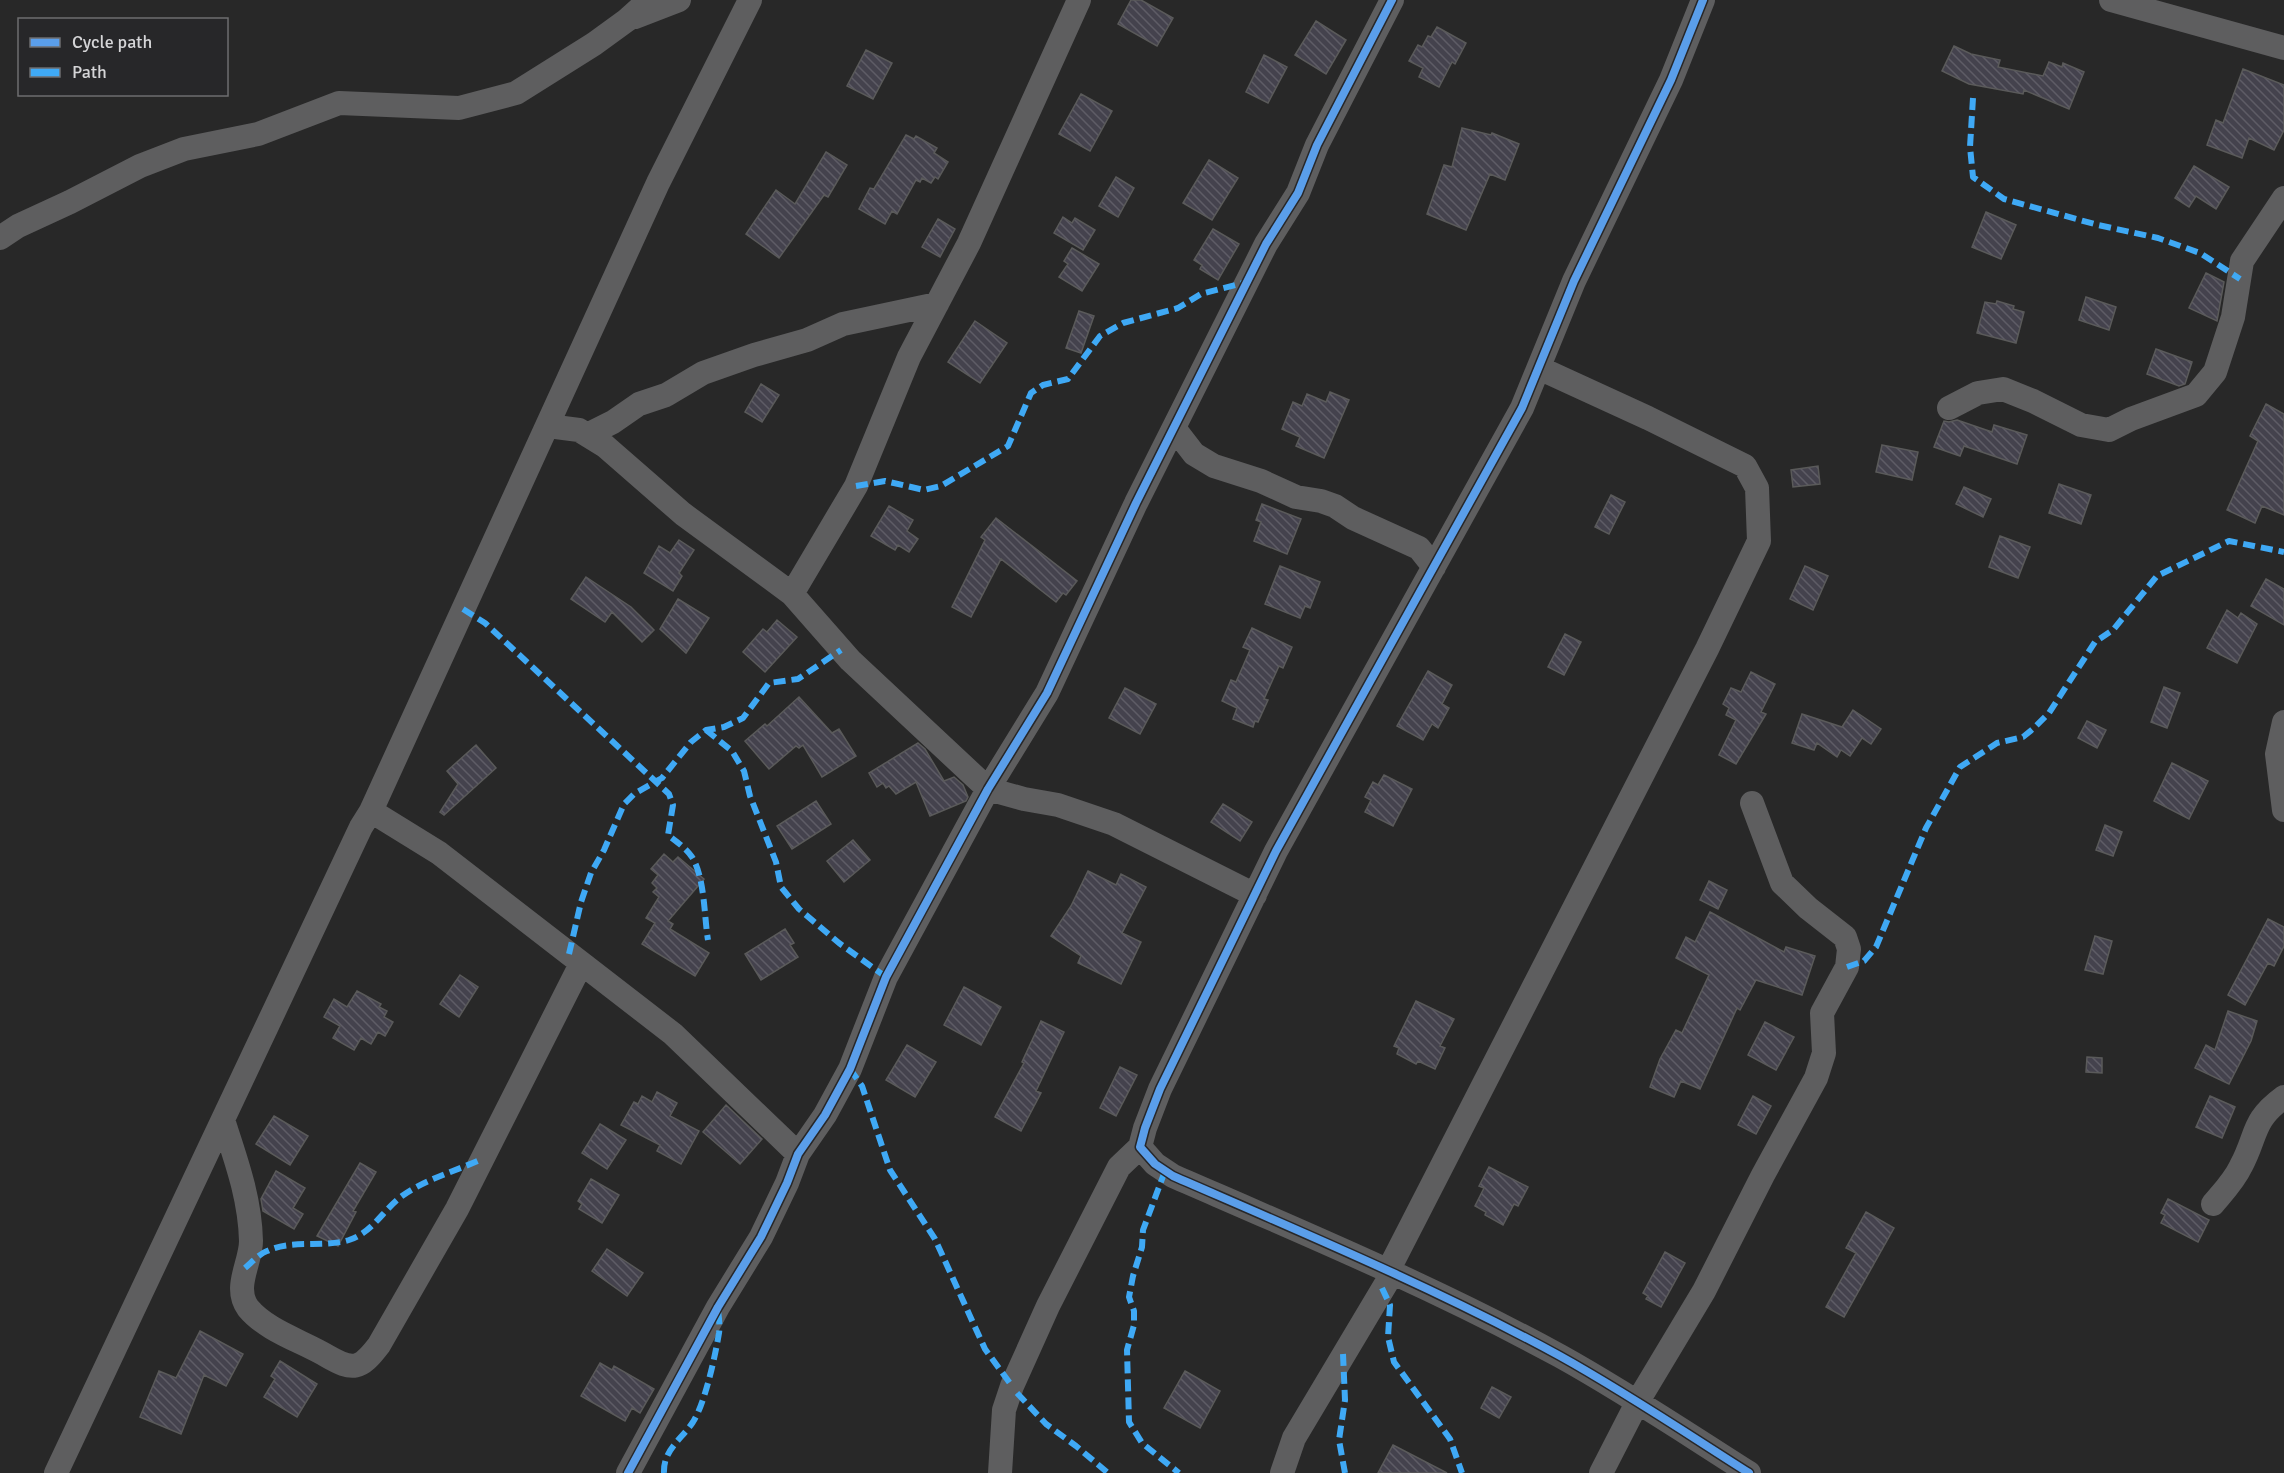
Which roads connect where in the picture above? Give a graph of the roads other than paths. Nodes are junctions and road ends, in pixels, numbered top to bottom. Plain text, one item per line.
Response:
1 (649, 0) edge
2 (679, 0) edge
3 (750, 0) edge
4 (1079, 0) edge
5 (1392, 0) edge
6 (1703, 0) edge
7 (2111, 0) edge
8 (627, 20) junction
9 (2284, 48) edge
10 (2284, 198) edge
11 (0, 238) edge
12 (937, 304) junction
13 (1539, 368) junction
14 (1949, 408) dead end
15 (548, 426) junction
16 (1174, 428) junction
17 (587, 435) junction
18 (1434, 567) junction
19 (792, 594) junction
20 (2284, 722) edge
21 (988, 789) junction
22 (1752, 803) dead end
23 (2284, 810) edge
24 (371, 811) junction
25 (1255, 895) junction
26 (581, 964) junction
27 (2284, 1096) edge
28 (224, 1120) junction
29 (1140, 1146) junction
30 (798, 1154) junction
31 (2213, 1204) dead end
32 (1391, 1270) junction
33 (1638, 1401) junction
34 (56, 1473) edge
35 (628, 1473) edge
36 (1000, 1473) edge
37 (1282, 1473) edge
38 (1601, 1473) edge
39 (1749, 1473) edge

1 - 8 street
2 - 8 street
3 - 15 street
4 - 12 street
5 - 16 street
6 - 13 street
7 - 9 street
8 - 11 street
10 - 14 street
12 - 17 street
12 - 19 street
13 - 18 street
13 - 32 street
15 - 17 street
15 - 24 street
16 - 18 street
16 - 21 street
17 - 19 street
18 - 25 street
19 - 21 street
20 - 23 street
21 - 25 street
21 - 30 street
22 - 33 street
24 - 26 street
24 - 28 street
25 - 29 street
26 - 28 street
26 - 30 street
27 - 31 street
28 - 34 street
29 - 32 street
29 - 36 street
30 - 35 street
32 - 33 street
32 - 37 street
33 - 38 street
33 - 39 street

